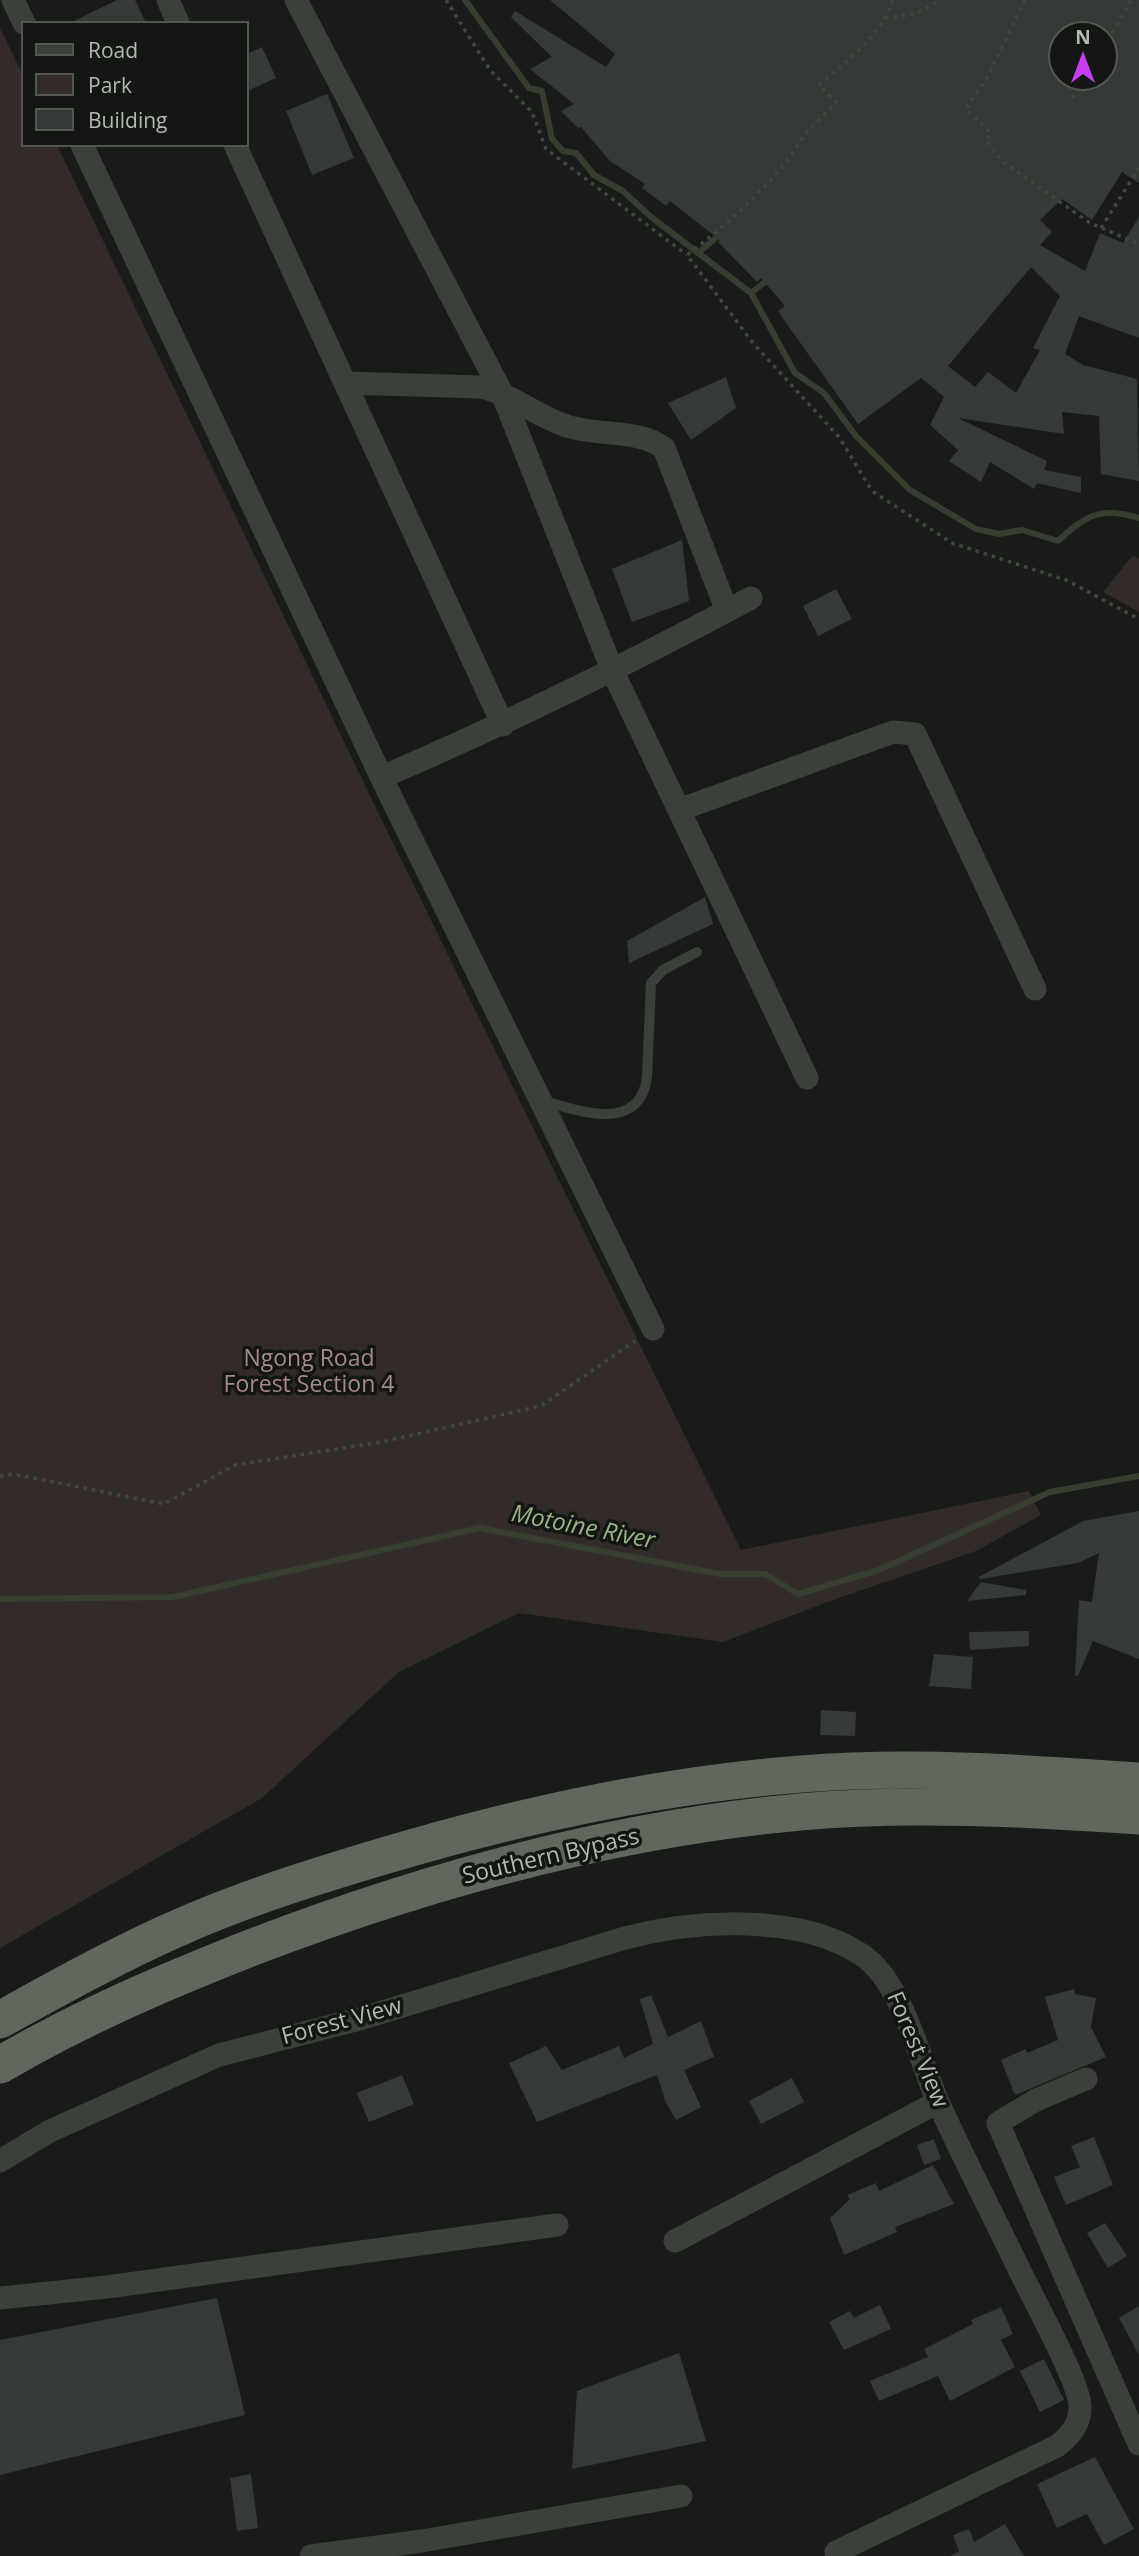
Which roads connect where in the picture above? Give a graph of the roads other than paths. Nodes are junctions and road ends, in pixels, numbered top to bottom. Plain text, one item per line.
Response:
1 (13, 0) edge
2 (168, 0) edge
3 (296, 0) edge
4 (22, 21) edge
5 (177, 21) edge
6 (83, 147) edge
7 (236, 147) edge
8 (345, 383) junction
9 (502, 393) junction
10 (751, 598) dead end
11 (727, 611) junction
12 (613, 671) junction
13 (503, 725) junction
14 (382, 777) junction
15 (679, 810) junction
16 (697, 951) dead end
17 (1035, 989) dead end
18 (807, 1078) dead end
19 (540, 1099) junction
20 (653, 1329) road end
21 (1139, 1781) edge
22 (1139, 1816) edge
23 (0, 2020) edge
24 (0, 2065) edge
25 (1086, 2079) dead end
26 (938, 2102) junction
27 (0, 2161) edge
28 (557, 2225) dead end
29 (675, 2241) dead end
30 (0, 2298) edge
31 (1139, 2444) edge
32 (681, 2496) dead end
33 (836, 2552) dead end
34 (312, 2556) edge

1 - 4 street
2 - 5 street
3 - 9 street
6 - 14 street
7 - 8 street
8 - 9 street
8 - 13 street
9 - 11 street
9 - 12 street
10 - 11 street
11 - 12 street
12 - 13 street
12 - 15 street
13 - 14 street
14 - 19 street
15 - 17 street
15 - 18 street
16 - 19 lane
19 - 20 street
21 - 23 highway, Southern Bypass
22 - 24 highway, Southern Bypass
25 - 31 street
26 - 27 street, Forest View
26 - 29 street
26 - 33 street, Forest View
28 - 30 street
32 - 34 street

